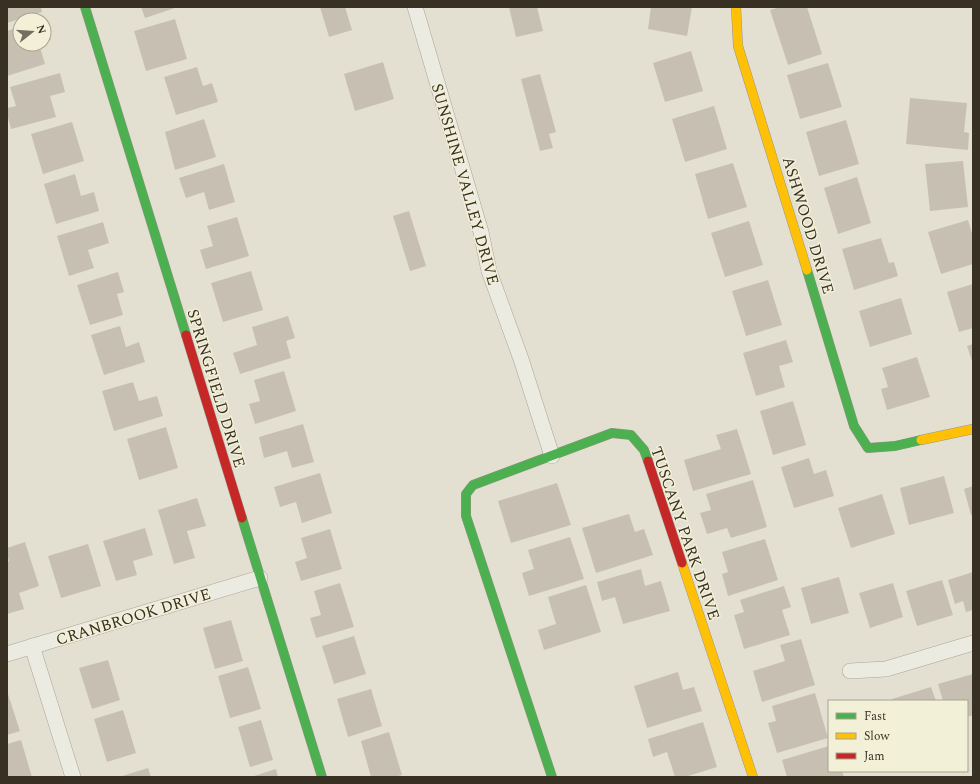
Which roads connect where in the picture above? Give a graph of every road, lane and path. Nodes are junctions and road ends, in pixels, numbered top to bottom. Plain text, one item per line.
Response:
1 (84, 7) edge
2 (415, 7) edge
3 (736, 7) edge
4 (973, 429) edge
5 (552, 456) junction
6 (260, 578) junction
7 (973, 643) edge
8 (32, 646) junction
9 (7, 654) edge
10 (850, 671) dead end
11 (72, 777) edge
12 (322, 777) edge
13 (552, 777) edge
14 (753, 777) edge

1 - 6 street, SPRINGFIELD DRIVE
2 - 5 street, SUNSHINE VALLEY DRIVE
3 - 4 street, ASHWOOD DRIVE
5 - 13 street, TUSCANY PARK DRIVE
5 - 14 street, TUSCANY PARK DRIVE
6 - 8 street, CRANBROOK DRIVE
6 - 12 street, SPRINGFIELD DRIVE
7 - 10 street
8 - 9 street, CRANBROOK DRIVE
8 - 11 street

